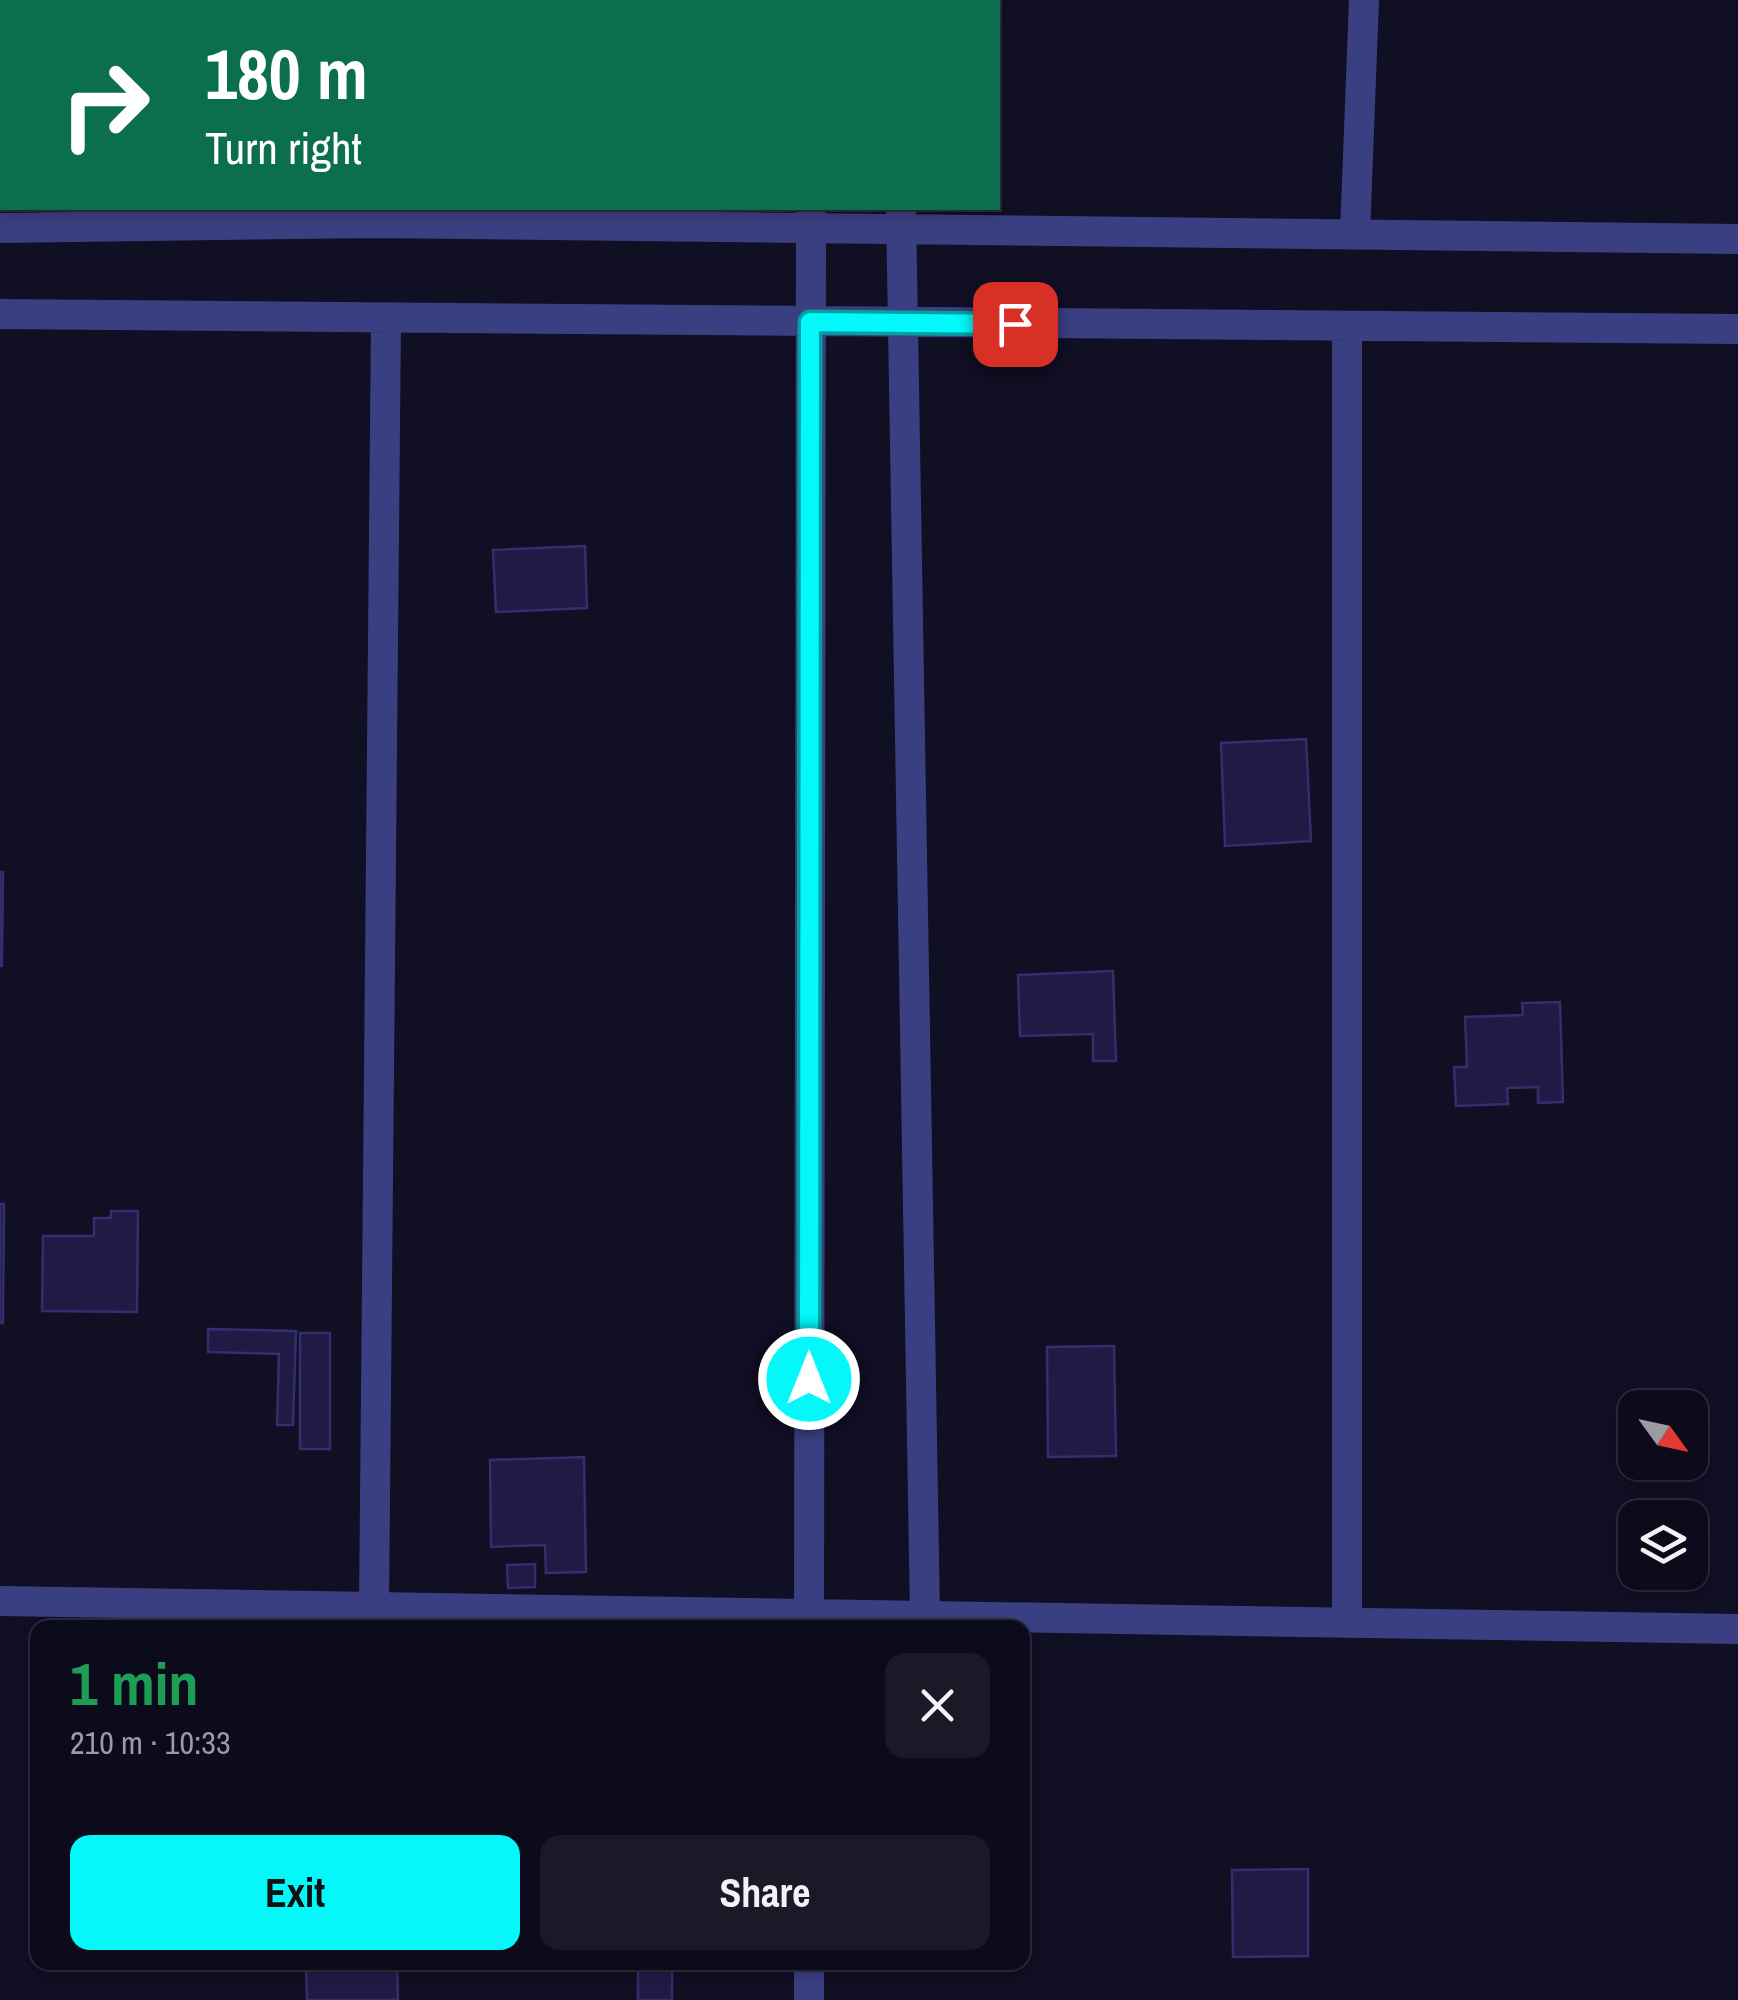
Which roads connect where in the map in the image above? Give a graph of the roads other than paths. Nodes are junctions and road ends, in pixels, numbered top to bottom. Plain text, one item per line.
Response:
1 (1364, 0) edge
2 (374, 215) edge
3 (811, 218) edge
4 (901, 218) edge
5 (0, 228) edge
6 (1355, 234) junction
7 (1738, 239) edge
8 (0, 314) edge
9 (386, 318) junction
10 (810, 322) junction
11 (904, 323) junction
12 (1348, 326) junction
13 (1738, 329) edge
14 (0, 1601) edge
15 (374, 1607) junction
16 (925, 1616) junction
17 (777, 1620) edge
18 (808, 1620) edge
19 (831, 1620) edge
20 (1347, 1623) junction
21 (1738, 1629) edge
22 (809, 1970) edge
23 (809, 2000) edge

1 - 6 street
2 - 3 street
2 - 5 street
3 - 4 street
3 - 10 street
4 - 6 street
4 - 11 street
6 - 7 street
8 - 9 street
9 - 10 street
9 - 15 street
10 - 11 street
10 - 18 street
11 - 12 street
11 - 16 street
12 - 13 street
12 - 20 street
14 - 15 street
15 - 17 street
16 - 19 street
16 - 20 street
20 - 21 street
22 - 23 street

